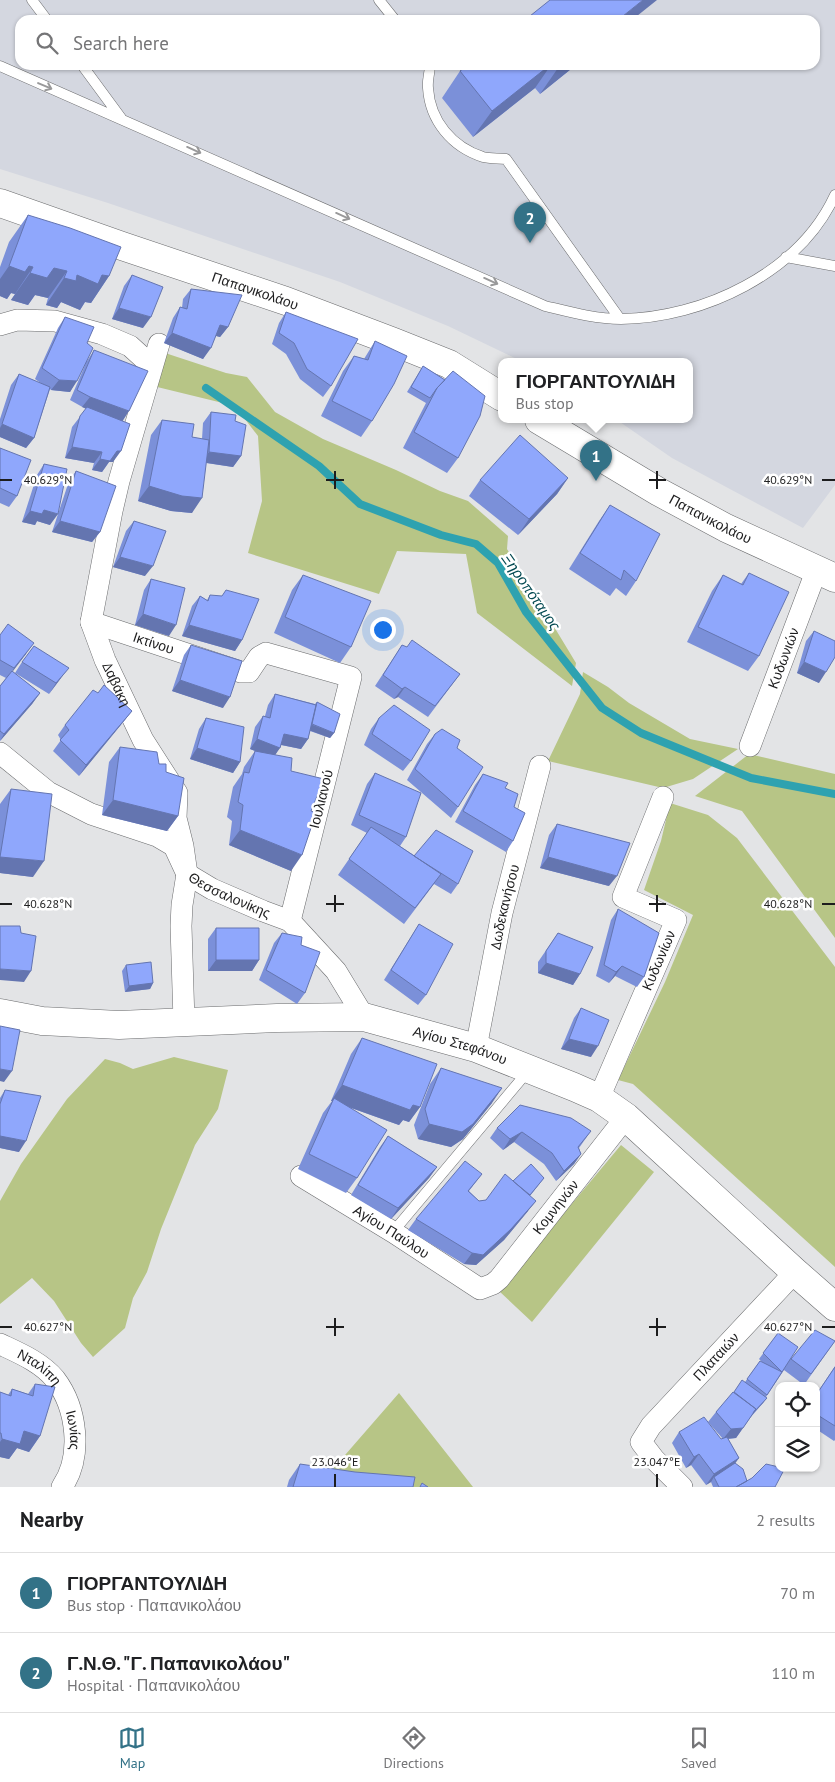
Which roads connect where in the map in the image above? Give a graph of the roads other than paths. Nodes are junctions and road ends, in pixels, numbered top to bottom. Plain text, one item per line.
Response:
1 (32, 0) edge
2 (379, 0) edge
3 (43, 15) edge
4 (391, 15) edge
5 (0, 66) edge
6 (86, 70) edge
7 (430, 70) edge
8 (121, 118) junction
9 (834, 200) edge
10 (0, 203) edge
11 (786, 257) junction
12 (835, 266) edge
13 (620, 319) junction
14 (0, 325) edge
15 (159, 344) dead end
16 (152, 366) junction
17 (498, 395) edge
18 (544, 423) edge
19 (826, 574) edge
20 (92, 622) junction
21 (351, 677) joint
22 (750, 746) dead end
23 (0, 753) edge
24 (540, 766) dead end
25 (663, 797) dead end
26 (187, 874) junction
27 (290, 920) junction
28 (0, 1013) edge
29 (364, 1017) junction
30 (184, 1021) junction
31 (476, 1048) junction
32 (530, 1070) junction
33 (599, 1098) junction
34 (626, 1118) junction
35 (301, 1176) dead end
36 (393, 1232) junction
37 (795, 1272) junction
38 (480, 1289) joint
39 (835, 1307) edge
40 (0, 1344) edge
41 (68, 1402) joint
42 (62, 1487) edge
43 (682, 1487) edge

1 - 3 lane
2 - 4 lane
5 -> 8 lane
6 - 8 lane
7 - 13 lane
8 -> 13 lane
9 - 11 lane
10 - 17 street, Παπανικολάου
11 - 12 lane
11 - 13 lane
14 - 16 street
15 - 16 street, Δαβάκη
16 - 20 street, Δαβάκη
18 - 19 street, Παπανικολάου
19 - 22 street, Κυδωνιών
20 - 21 street, Ικτίνου
20 - 26 street, Δαβάκη
21 - 27 street, Ιουλιανού
23 - 26 street, Θεσσαλονίκης
24 - 31 street, Δωδεκανήσου
25 - 33 street, Κυδωνίων
26 - 27 street, Θεσσαλονίκης
26 - 30 street, Δαβάκη
27 - 29 street, Θεσσαλονίκης
28 - 30 street, Αγίου Στεφάνου
29 - 30 street, Αγίου Στεφάνου
29 - 31 street, Αγίου Στεφάνου
31 - 32 street, Αγίου Στεφάνου
32 - 33 street, Αγίου Στεφάνου
32 - 36 lane
33 - 34 street, Αγίου Στεφάνου
34 - 37 street, Αγίου Στεφάνου
34 - 38 street, Κομνηνών
35 - 36 street, Αγίου Παύλου
36 - 38 street, Αγίου Παύλου
37 - 39 street, Αγίου Στεφάνου
37 - 43 street, Πλαταιών
40 - 41 street, Νταλίπη
41 - 42 street, Ιωνίας

